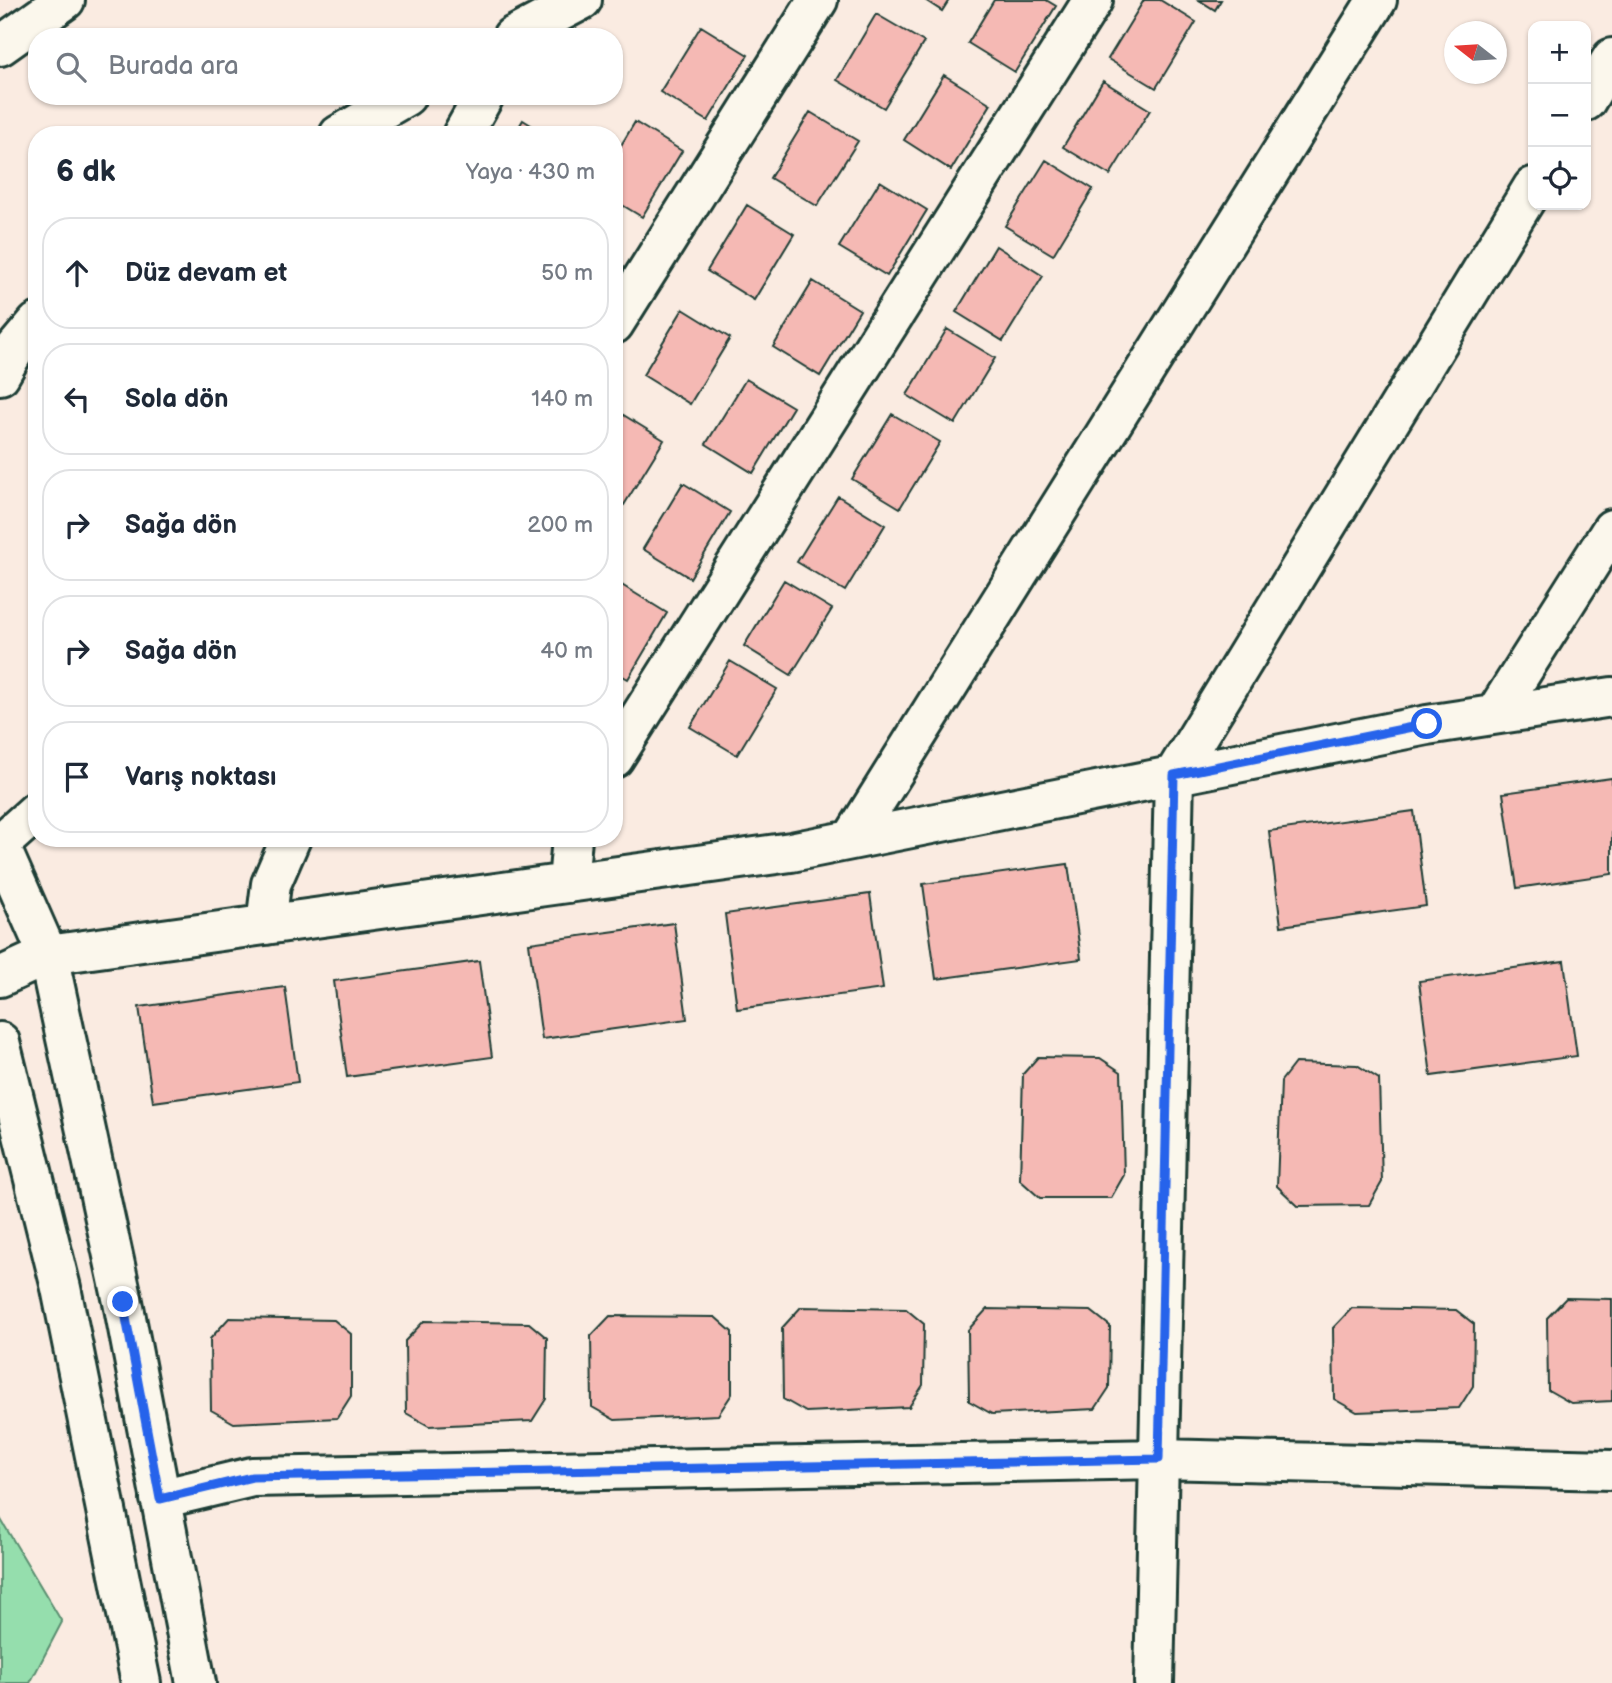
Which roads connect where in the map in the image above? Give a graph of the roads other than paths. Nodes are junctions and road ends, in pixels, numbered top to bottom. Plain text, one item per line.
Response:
1 (65, 0) edge
2 (582, 0) edge
3 (818, 0) edge
4 (1093, 0) edge
5 (1377, 0) edge
6 (529, 28) edge
7 (0, 47) edge
8 (1612, 58) edge
9 (1591, 93) edge
10 (391, 105) edge
11 (479, 105) edge
12 (354, 126) edge
13 (466, 126) edge
14 (1528, 195) edge
15 (623, 310) edge
16 (28, 334) edge
17 (0, 375) edge
18 (1612, 529) edge
19 (1612, 697) edge
20 (1495, 714) junction
21 (623, 744) edge
22 (1174, 775) junction
23 (28, 819) edge
24 (852, 839) junction
25 (0, 845) edge
26 (287, 847) edge
27 (571, 847) edge
28 (568, 883) junction
29 (266, 925) junction
30 (48, 955) junction
31 (0, 977) edge
32 (0, 1042) edge
33 (1159, 1459) junction
34 (1612, 1470) edge
35 (160, 1499) junction
36 (141, 1683) edge
37 (196, 1683) edge
38 (1154, 1683) edge

1 - 7 main road
2 - 6 main road
3 - 15 main road
4 - 21 main road
5 - 24 main road
8 - 9 main road
10 - 12 main road
11 - 13 main road
14 - 22 main road
16 - 17 main road
18 - 20 main road
19 - 20 main road
20 - 22 main road
22 - 24 main road
22 - 33 main road
23 - 25 main road
24 - 28 main road
25 - 30 main road
26 - 29 main road
27 - 28 main road
28 - 29 main road
29 - 30 main road
30 - 31 main road
30 - 35 main road
32 - 36 main road
33 - 34 main road
33 - 35 main road
33 - 38 main road
35 - 37 main road

